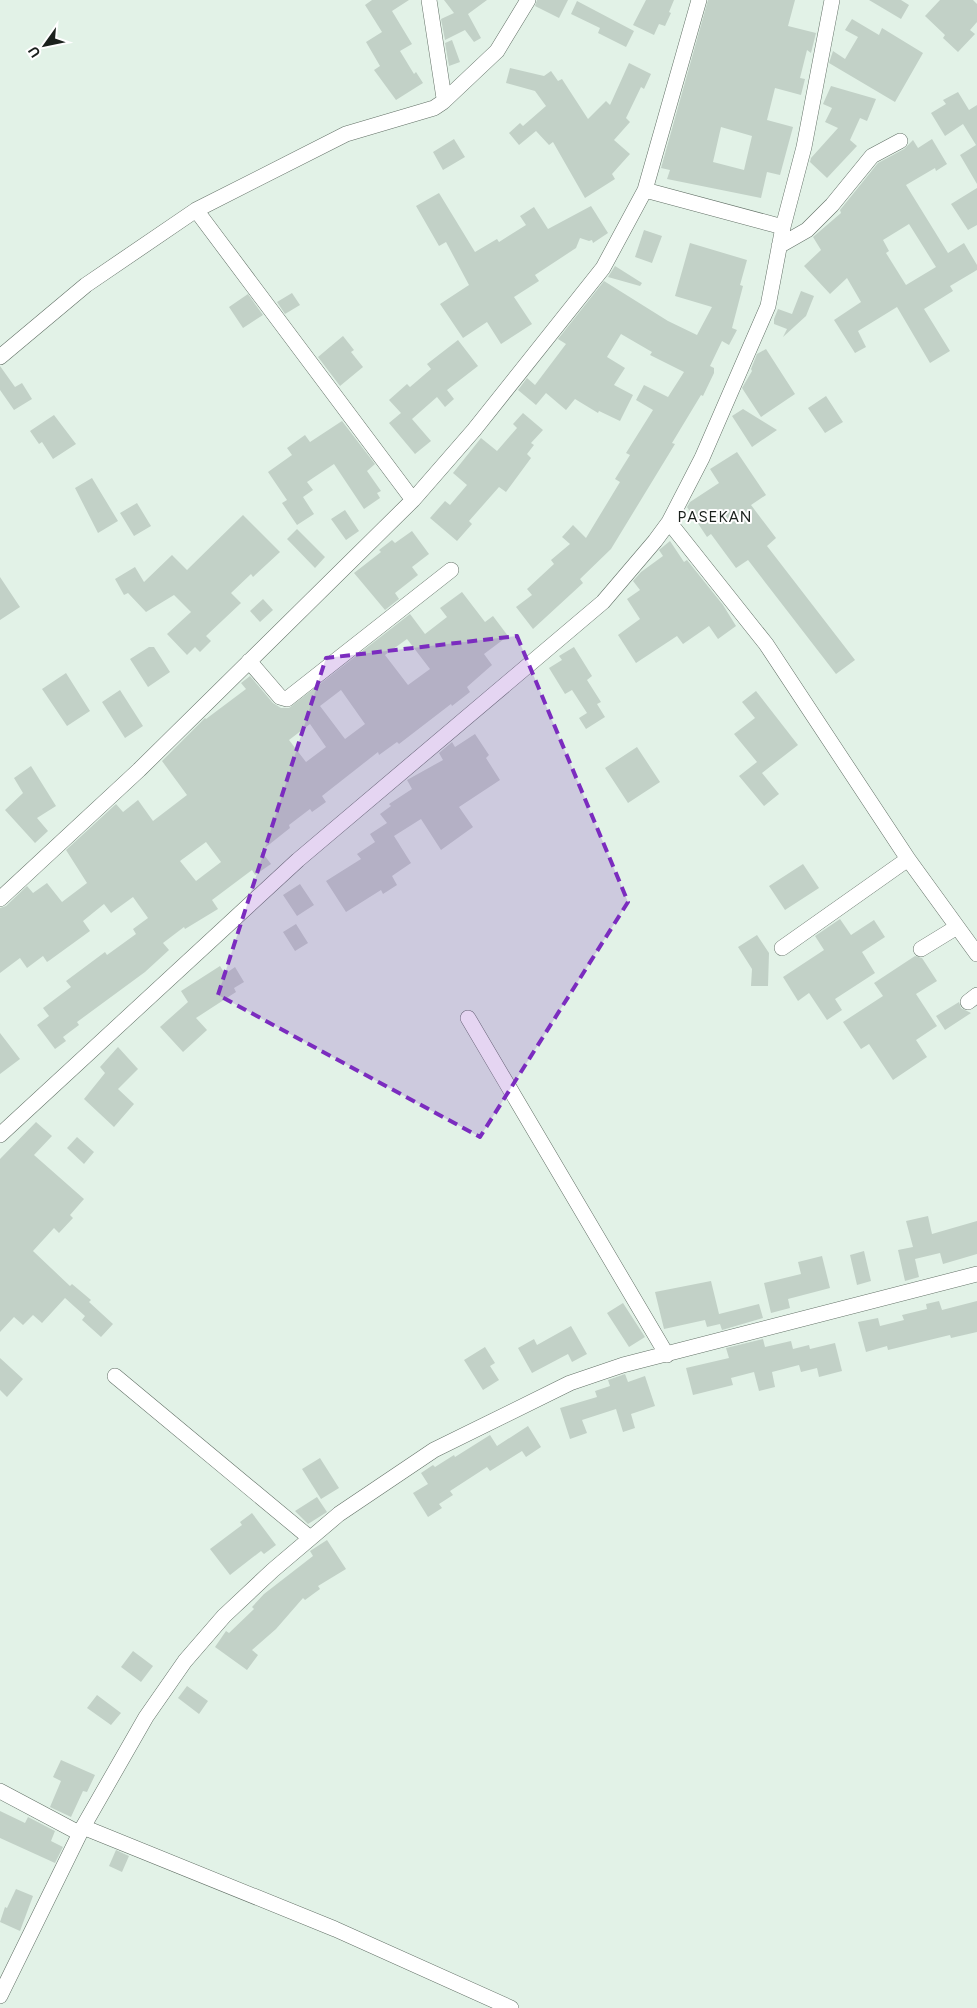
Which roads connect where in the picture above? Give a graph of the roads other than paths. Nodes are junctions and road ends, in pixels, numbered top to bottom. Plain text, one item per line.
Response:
1 (429, 0) edge
2 (528, 0) edge
3 (698, 0) edge
4 (832, 0) edge
5 (443, 102) junction
6 (900, 141) dead end
7 (645, 190) junction
8 (196, 210) junction
9 (783, 227) junction
10 (779, 246) junction
11 (0, 357) edge
12 (413, 500) junction
13 (669, 522) junction
14 (451, 570) dead end
15 (250, 661) junction
16 (908, 859) junction
17 (0, 899) edge
18 (957, 927) junction
19 (782, 948) dead end
20 (921, 949) dead end
21 (977, 954) edge
22 (468, 1018) dead end
23 (0, 1136) edge
24 (977, 1274) edge
25 (667, 1355) junction
26 (115, 1376) dead end
27 (310, 1538) junction
28 (0, 1791) edge
29 (81, 1830) junction
30 (0, 1996) edge
31 (511, 2008) edge

1 - 5 street
2 - 5 street
3 - 7 street
4 - 9 street
5 - 8 street
6 - 10 street
7 - 9 street
7 - 12 street
8 - 11 street
8 - 12 street
9 - 10 street
10 - 13 street
12 - 15 street
13 - 16 street
13 - 23 street
14 - 15 street
15 - 17 street
16 - 18 street
16 - 19 street
18 - 20 street
18 - 21 street
22 - 25 street
24 - 25 street
25 - 27 street
26 - 27 street
27 - 29 street
28 - 29 street
29 - 30 street
29 - 31 street

